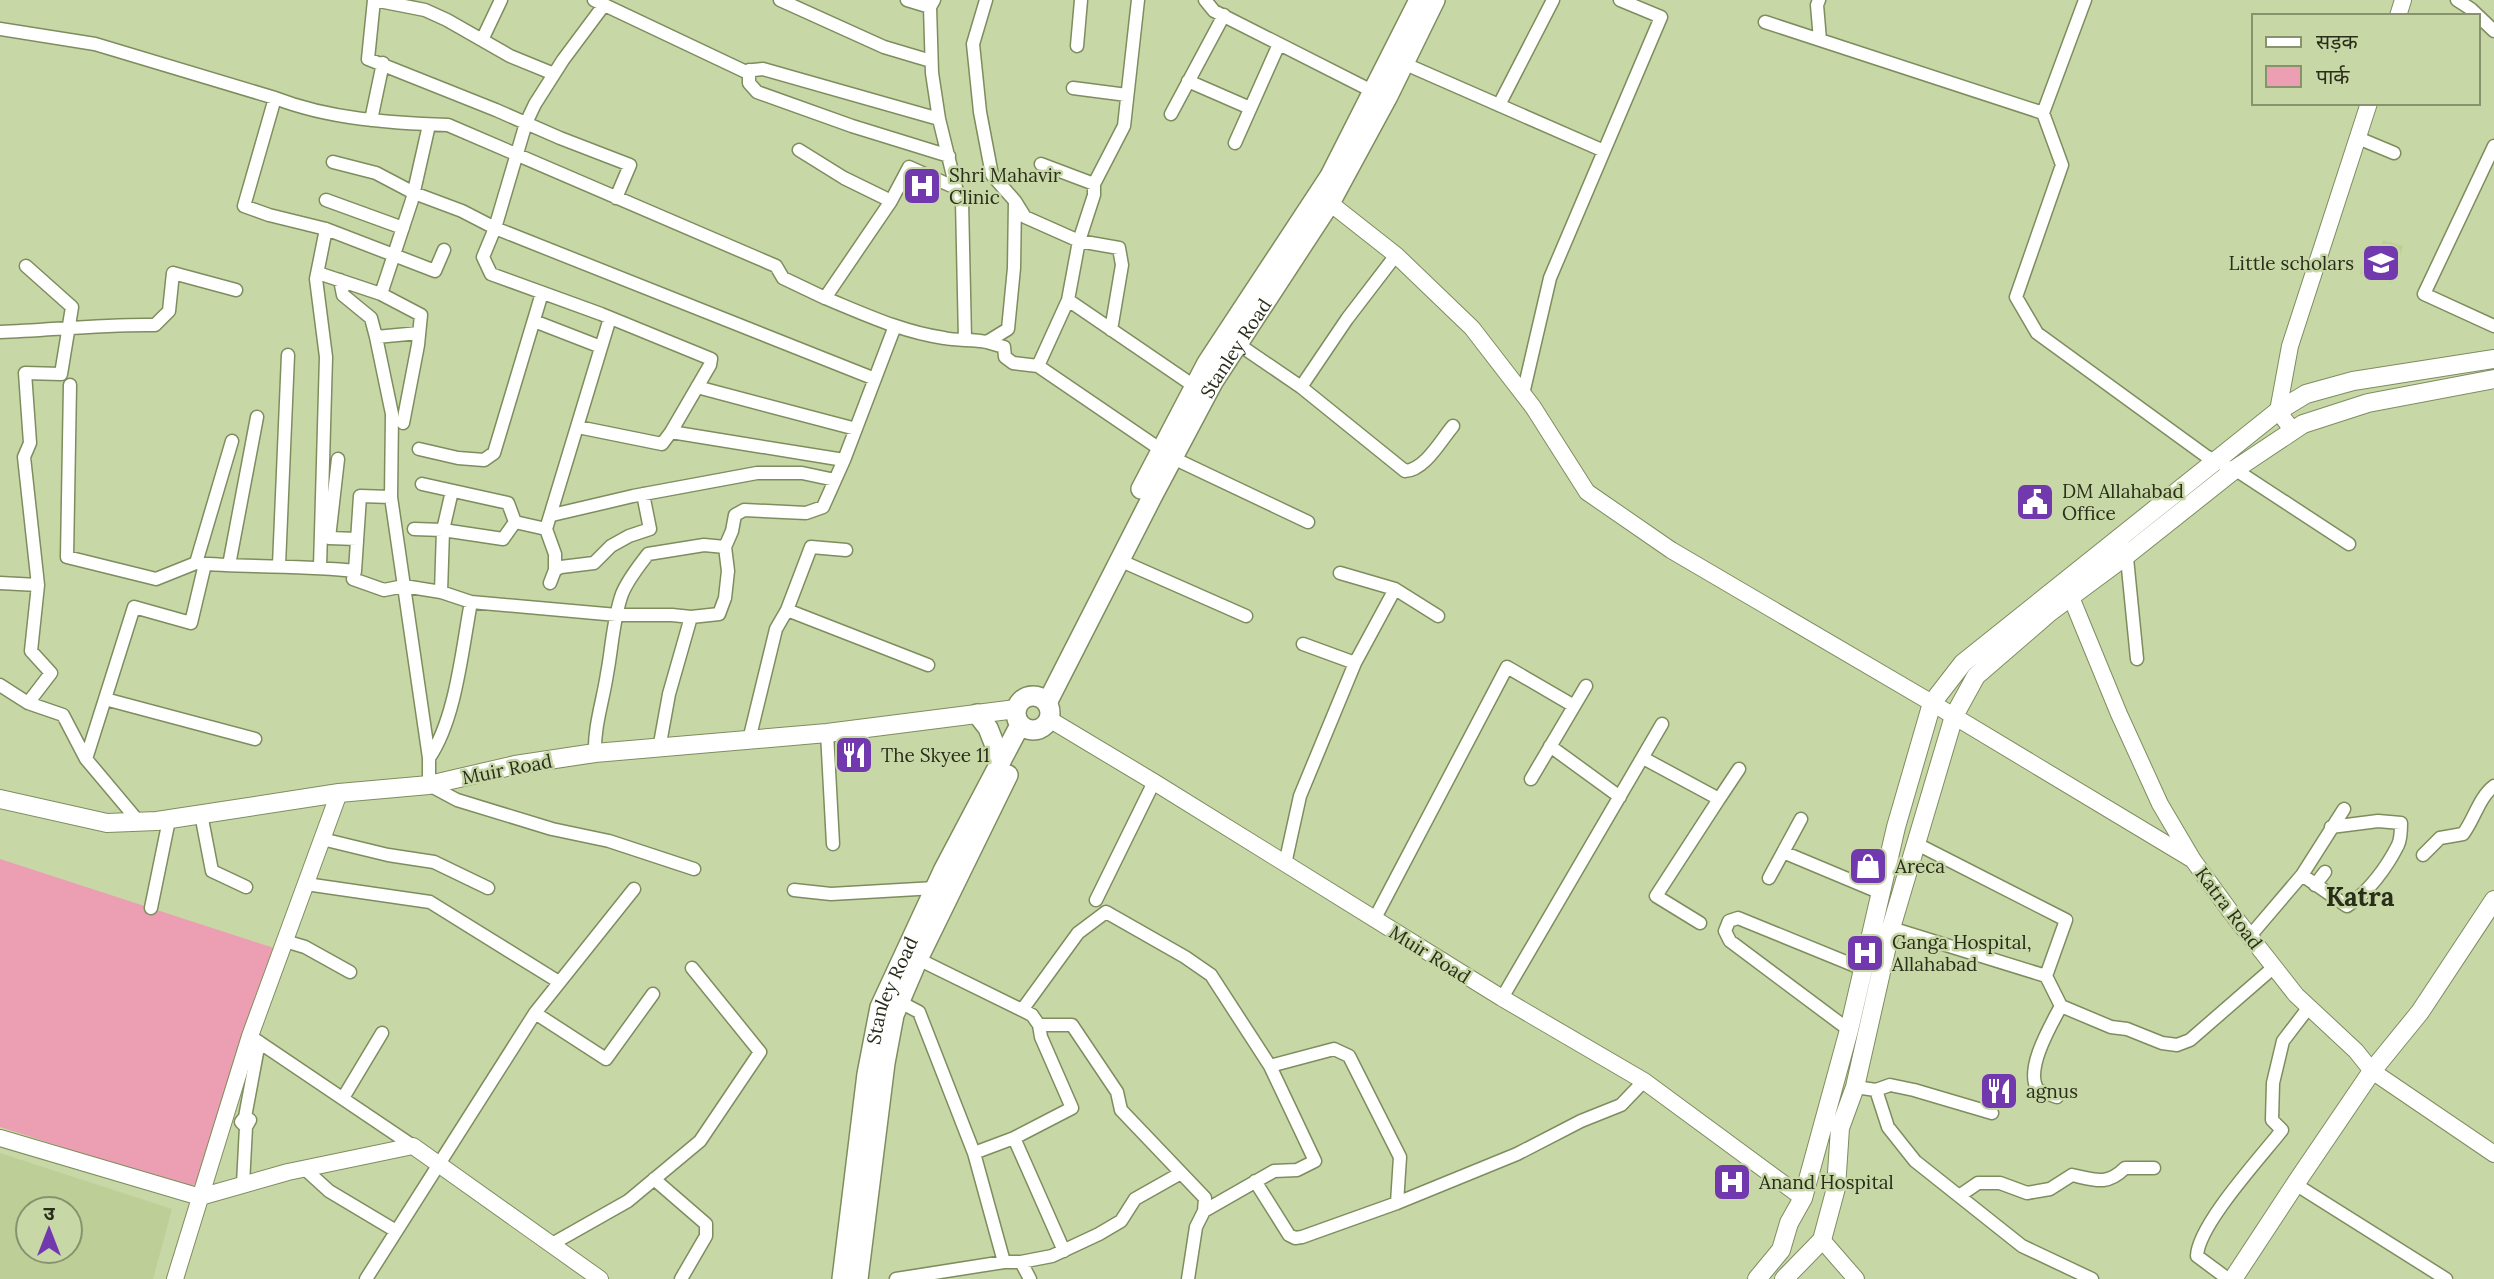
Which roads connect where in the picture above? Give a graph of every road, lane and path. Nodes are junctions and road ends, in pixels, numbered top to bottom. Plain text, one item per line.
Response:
1 (374, 0) edge
2 (502, 0) edge
3 (780, 0) edge
4 (907, 0) edge
5 (986, 0) edge
6 (1082, 0) edge
7 (1138, 0) edge
8 (1205, 0) edge
9 (1419, 0) edge
10 (1435, 0) edge
11 (1553, 0) edge
12 (1620, 0) edge
13 (1819, 0) edge
14 (2085, 0) edge
15 (2457, 0) edge
16 (599, 2) edge
17 (931, 2) edge
18 (2476, 14) edge
19 (1224, 15) junction
20 (2480, 18) edge
21 (1765, 22) dead end
22 (0, 29) edge
23 (2494, 31) edge
24 (482, 40) junction
25 (1820, 40) junction
26 (1279, 44) junction
27 (1077, 46) dead end
28 (931, 61) junction
29 (383, 63) junction
30 (1403, 64) junction
31 (749, 70) junction
32 (554, 75) junction
33 (1188, 81) junction
34 (1073, 88) dead end
35 (1374, 92) junction
36 (1127, 95) junction
37 (275, 98) junction
38 (1499, 105) junction
39 (2368, 105) edge
40 (1250, 108) junction
41 (2043, 113) junction
42 (1171, 114) dead end
43 (939, 119) junction
44 (371, 120) junction
45 (526, 123) junction
46 (429, 125) junction
47 (2358, 138) junction
48 (1235, 143) dead end
49 (2494, 146) edge
50 (799, 150) dead end
51 (1604, 151) junction
52 (2394, 153) dead end
53 (518, 156) junction
54 (948, 156) junction
55 (333, 162) dead end
56 (1041, 164) dead end
57 (1094, 184) junction
58 (956, 188) junction
59 (414, 193) junction
60 (616, 198) junction
61 (1324, 199) junction
62 (326, 200) dead end
63 (891, 201) junction
64 (1016, 201) junction
65 (403, 228) junction
66 (495, 228) junction
67 (327, 229) junction
68 (1079, 241) junction
69 (444, 250) dead end
70 (1396, 255) junction
71 (394, 256) junction
72 (26, 267) dead end
73 (318, 273) junction
74 (340, 280) junction
75 (236, 290) dead end
76 (542, 293) junction
77 (381, 294) junction
78 (825, 298) junction
79 (1068, 300) junction
80 (610, 318) junction
81 (534, 321) junction
82 (895, 326) junction
83 (2494, 326) edge
84 (69, 330) junction
85 (1111, 330) junction
86 (0, 332) edge
87 (419, 333) junction
88 (376, 337) junction
89 (965, 339) junction
90 (987, 342) junction
91 (1238, 344) junction
92 (601, 347) junction
93 (288, 355) dead end
94 (2494, 359) edge
95 (1038, 366) junction
96 (875, 379) junction
97 (2494, 379) edge
98 (70, 385) dead end
99 (1194, 386) junction
100 (697, 387) junction
101 (1301, 387) junction
102 (1523, 394) junction
103 (2278, 411) junction
104 (257, 417) dead end
105 (403, 423) dead end
106 (1453, 426) dead end
107 (578, 427) junction
108 (856, 429) junction
109 (2293, 430) junction
110 (671, 432) junction
111 (232, 441) dead end
112 (419, 449) dead end
113 (1167, 454) junction
114 (338, 459) dead end
115 (844, 460) junction
116 (2216, 461) junction
117 (2234, 470) junction
118 (835, 480) junction
119 (422, 484) dead end
120 (452, 491) junction
121 (643, 494) junction
122 (391, 497) junction
123 (552, 515) junction
124 (514, 522) junction
125 (1308, 522) dead end
126 (414, 529) dead end
127 (546, 529) junction
128 (443, 530) junction
129 (2123, 536) junction
130 (357, 540) junction
131 (2349, 544) dead end
132 (725, 547) junction
133 (846, 550) dead end
134 (2127, 555) junction
135 (1119, 560) junction
136 (201, 564) junction
137 (229, 565) junction
138 (279, 565) junction
139 (320, 567) junction
140 (555, 570) junction
141 (355, 571) junction
142 (1340, 573) dead end
143 (0, 583) edge
144 (550, 583) dead end
145 (38, 585) junction
146 (404, 586) junction
147 (1395, 589) junction
148 (2068, 590) junction
149 (441, 592) junction
150 (471, 602) junction
151 (787, 610) junction
152 (617, 615) junction
153 (691, 617) junction
154 (1247, 617) dead end
155 (1438, 617) dead end
156 (1303, 644) dead end
157 (2137, 659) dead end
158 (1355, 663) junction
159 (928, 665) dead end
160 (0, 685) edge
161 (1586, 685) dead end
162 (105, 699) junction
163 (28, 703) junction
164 (1932, 703) junction
165 (1574, 706) junction
166 (1045, 707) junction
167 (977, 714) junction
168 (1954, 716) junction
169 (1022, 721) junction
170 (1662, 724) dead end
171 (827, 733) junction
172 (256, 739) dead end
173 (749, 740) junction
174 (1550, 746) junction
175 (659, 749) junction
176 (595, 753) junction
177 (429, 758) junction
178 (1643, 758) junction
179 (86, 759) junction
180 (1001, 761) junction
181 (1739, 769) dead end
182 (1531, 779) dead end
183 (1154, 782) junction
184 (429, 785) junction
185 (2494, 786) edge
186 (339, 793) junction
187 (1620, 797) junction
188 (0, 799) edge
189 (1718, 799) junction
190 (2344, 809) dead end
191 (201, 814) junction
192 (1801, 819) dead end
193 (169, 820) junction
194 (139, 822) junction
195 (2331, 827) junction
196 (322, 839) junction
197 (1915, 843) junction
198 (833, 844) dead end
199 (1783, 852) junction
200 (2423, 855) dead end
201 (2193, 860) junction
202 (1285, 864) junction
203 (694, 869) dead end
204 (2325, 872) dead end
205 (2302, 875) junction
206 (1769, 878) dead end
207 (306, 884) junction
208 (2315, 885) junction
209 (246, 887) dead end
210 (488, 888) dead end
211 (935, 888) junction
212 (634, 889) dead end
213 (794, 890) dead end
214 (1881, 893) junction
215 (1096, 900) dead end
216 (2494, 900) edge
217 (151, 908) dead end
218 (1374, 920) junction
219 (1700, 923) dead end
220 (1891, 928) junction
221 (2250, 936) junction
222 (285, 941) junction
223 (918, 959) junction
224 (2274, 967) junction
225 (692, 968) dead end
226 (1863, 969) junction
227 (349, 972) dead end
228 (2046, 976) junction
229 (559, 982) junction
230 (653, 994) dead end
231 (1502, 998) junction
232 (898, 1001) junction
233 (2061, 1006) junction
234 (2309, 1007) junction
235 (1022, 1010) junction
236 (535, 1013) junction
237 (1039, 1026) junction
238 (1849, 1030) junction
239 (382, 1033) dead end
240 (255, 1039) junction
241 (1269, 1066) junction
242 (2372, 1071) junction
243 (1644, 1081) junction
244 (1855, 1087) junction
245 (1876, 1090) junction
246 (2057, 1097) dead end
247 (343, 1098) junction
248 (1992, 1113) dead end
249 (225, 1117) junction
250 (244, 1122) junction
251 (0, 1138) edge
252 (1014, 1138) junction
253 (413, 1146) junction
254 (974, 1153) junction
255 (2494, 1154) edge
256 (439, 1164) junction
257 (2154, 1168) dead end
258 (306, 1170) junction
259 (1181, 1173) junction
260 (654, 1179) junction
261 (1255, 1181) junction
262 (243, 1184) junction
263 (2295, 1184) junction
264 (1805, 1191) junction
265 (200, 1196) junction
266 (1959, 1196) junction
267 (1832, 1201) junction
268 (1397, 1203) junction
269 (1204, 1211) junction
270 (396, 1231) junction
271 (1785, 1236) junction
272 (1819, 1243) junction
273 (552, 1244) junction
274 (1064, 1251) junction
275 (1004, 1262) junction
276 (1021, 1262) junction
277 (174, 1279) edge
278 (366, 1279) edge
279 (600, 1279) edge
280 (681, 1279) edge
281 (842, 1279) edge
282 (858, 1279) edge
283 (896, 1279) edge
284 (1030, 1279) edge
285 (1188, 1279) edge
286 (1757, 1279) edge
287 (1784, 1279) edge
288 (1856, 1279) edge
289 (2092, 1279) edge
290 (2228, 1279) edge
291 (2233, 1279) edge
292 (2446, 1279) edge

1 - 24 street
1 - 29 street
2 - 24 street
3 - 28 street
4 - 17 street
5 - 64 street
6 - 27 street
7 - 36 street
8 - 19 street
9 - 35 main road, Stanley Road
10 - 30 main road, Stanley Road
11 - 38 street
12 - 51 street
13 - 25 street
14 - 41 street
15 - 18 street
16 - 31 street
16 - 32 street
17 - 28 street
19 - 26 street
19 - 33 street
20 - 23 street
21 - 25 street
22 - 37 street
24 - 32 street
25 - 41 street
26 - 35 street
26 - 40 street
28 - 43 street
29 - 44 street
29 - 45 street
30 - 38 street
30 - 61 main road, Stanley Road
31 - 43 street
31 - 54 street
32 - 45 street
33 - 40 street
33 - 42 street
34 - 36 street
35 - 61 main road, Stanley Road
36 - 57 street
37 - 44 street
37 - 67 street
38 - 51 street
39 - 47 street
40 - 48 street
41 - 116 street
43 - 54 street
44 - 46 street
45 - 53 street
45 - 60 street
46 - 53 street
46 - 59 street
47 - 52 street
47 - 103 street
49 - 83 street
50 - 63 street
51 - 102 street
53 - 60 street
53 - 66 street
54 - 58 street
55 - 59 street
56 - 57 street
57 - 68 street
58 - 63 street
58 - 89 street
59 - 65 street
59 - 66 street
60 - 78 street
61 - 70 street
61 - 91 main road, Stanley Road
61 - 99 main road, Stanley Road
62 - 65 street
63 - 78 street
64 - 68 street
64 - 90 street
65 - 71 street
66 - 76 street
66 - 96 street
67 - 71 street
67 - 73 street
68 - 79 street
68 - 85 street
69 - 71 street
70 - 101 street
70 - 102 street
71 - 77 street
72 - 84 street
73 - 74 street
73 - 139 street
74 - 77 street
74 - 88 street
75 - 84 street
76 - 80 street
76 - 81 street
77 - 87 street
78 - 82 street
79 - 85 street
79 - 95 street
80 - 92 street
80 - 100 street
81 - 92 street
81 - 112 street
82 - 89 street
82 - 96 street
84 - 86 street
84 - 145 street
85 - 99 street
87 - 88 street
87 - 105 street
88 - 122 street
89 - 90 street
90 - 95 street
91 - 101 street
91 - 113 main road, Stanley Road
92 - 107 street
93 - 138 street
94 - 103 main road
95 - 113 street
96 - 108 street
97 - 109 main road
98 - 136 street
99 - 113 main road, Stanley Road
100 - 108 street
100 - 110 street
101 - 106 street
102 - 164 street
103 - 109 street
103 - 116 main road
104 - 137 street
107 - 110 street
107 - 123 street
108 - 115 street
109 - 117 main road
110 - 115 street
111 - 136 street
113 - 125 street
113 - 135 main road, Stanley Road
113 - 166 main road, Stanley Road
114 - 130 street
115 - 118 street
116 - 117 street
116 - 129 main road
117 - 131 street
117 - 134 main road
118 - 121 street
118 - 132 street
119 - 120 street
120 - 124 street
120 - 128 street
121 - 123 street
121 - 140 street
122 - 130 street
122 - 146 street
123 - 127 street
124 - 127 street
124 - 128 street
126 - 128 street
127 - 140 street
128 - 149 street
129 - 134 street
129 - 148 main road
130 - 141 street
132 - 152 street
132 - 153 street
133 - 151 street
134 - 148 main road
134 - 157 street
135 - 154 street
135 - 166 main road, Stanley Road
136 - 137 street
136 - 162 street
137 - 138 street
138 - 139 street
139 - 141 street
140 - 144 street
141 - 146 street
142 - 147 street
143 - 145 street
145 - 163 street
146 - 149 street
146 - 177 street
147 - 155 street
147 - 158 street
148 - 164 main road
148 - 168 main road
148 - 201 street, Katra Road
149 - 150 street
150 - 152 street
150 - 177 street
151 - 159 street
151 - 173 street
152 - 153 street
152 - 176 street
153 - 175 street
156 - 158 street
158 - 202 street
160 - 163 street
161 - 165 street
162 - 172 street
162 - 179 street
163 - 179 street
164 - 168 street
164 - 214 main road
165 - 174 street
165 - 218 street
166 - 169 main road
166 - 169 main road
166 - 183 street, Muir Road
167 - 169 main road, Muir Road
167 - 171 main road, Muir Road
167 - 180 main road
168 - 197 main road
168 - 201 street
169 - 180 main road, Stanley Road
169 - 223 main road, Stanley Road
170 - 178 street
171 - 173 main road, Muir Road
171 - 198 street
173 - 175 main road, Muir Road
174 - 182 street
174 - 187 street
175 - 176 main road, Muir Road
176 - 184 main road, Muir Road
177 - 184 street
178 - 187 street
178 - 189 street
179 - 194 street
180 - 211 main road, Stanley Road
181 - 189 street
183 - 202 street, Muir Road
183 - 215 street
184 - 186 main road, Muir Road
184 - 203 street
185 - 200 street
186 - 191 main road, Muir Road
186 - 196 street
187 - 231 street
188 - 194 main road, Muir Road
189 - 219 street
190 - 195 street
191 - 193 main road, Muir Road
191 - 209 street
192 - 199 street
193 - 194 main road, Muir Road
193 - 217 street
195 - 205 street
195 - 208 street
196 - 207 street
196 - 210 street
197 - 220 main road
197 - 228 street
199 - 206 street
199 - 214 street
201 - 221 street, Katra Road
202 - 218 street, Muir Road
204 - 208 street
205 - 208 street
205 - 221 street
207 - 222 street
207 - 229 street
211 - 213 street
211 - 281 main road, Stanley Road
212 - 229 street
214 - 226 main road
216 - 242 main road
218 - 231 street, Muir Road
220 - 228 street
220 - 244 main road
221 - 224 street, Katra Road
222 - 227 street
222 - 240 street
223 - 232 main road, Stanley Road
223 - 235 street
224 - 233 street
224 - 234 street, Katra Road
225 - 260 street
226 - 238 main road
226 - 238 street
228 - 233 street
229 - 236 street
230 - 236 street
231 - 243 street, Muir Road
232 - 254 street
232 - 282 main road, Stanley Road
233 - 246 street
234 - 242 street, Katra Road
234 - 290 street
235 - 237 street
235 - 241 street
236 - 256 street
237 - 252 street
237 - 259 street
238 - 264 main road
239 - 247 street
240 - 247 street
240 - 249 street
240 - 250 street
241 - 261 street
241 - 268 street
242 - 255 street, Katra Road
242 - 263 main road
243 - 264 street, Muir Road
243 - 268 street
244 - 245 street
244 - 267 main road
245 - 248 street
245 - 266 street
247 - 253 street
249 - 250 street
249 - 265 street
250 - 262 street
251 - 265 street
252 - 254 street
252 - 274 street
253 - 256 street
253 - 258 street
254 - 275 street
256 - 270 street
256 - 273 street
257 - 266 street
258 - 262 street
258 - 270 street
259 - 269 street
259 - 274 street
260 - 273 street
260 - 280 street
261 - 268 street
261 - 269 street
262 - 265 street
263 - 291 main road
263 - 292 street
264 - 267 main road
264 - 271 main road
265 - 277 street
266 - 289 street
267 - 272 main road
269 - 285 street
270 - 278 street
271 - 272 main road
271 - 286 main road
272 - 287 main road
272 - 288 street
273 - 279 street
274 - 276 street
275 - 276 street
275 - 283 street
276 - 284 street

